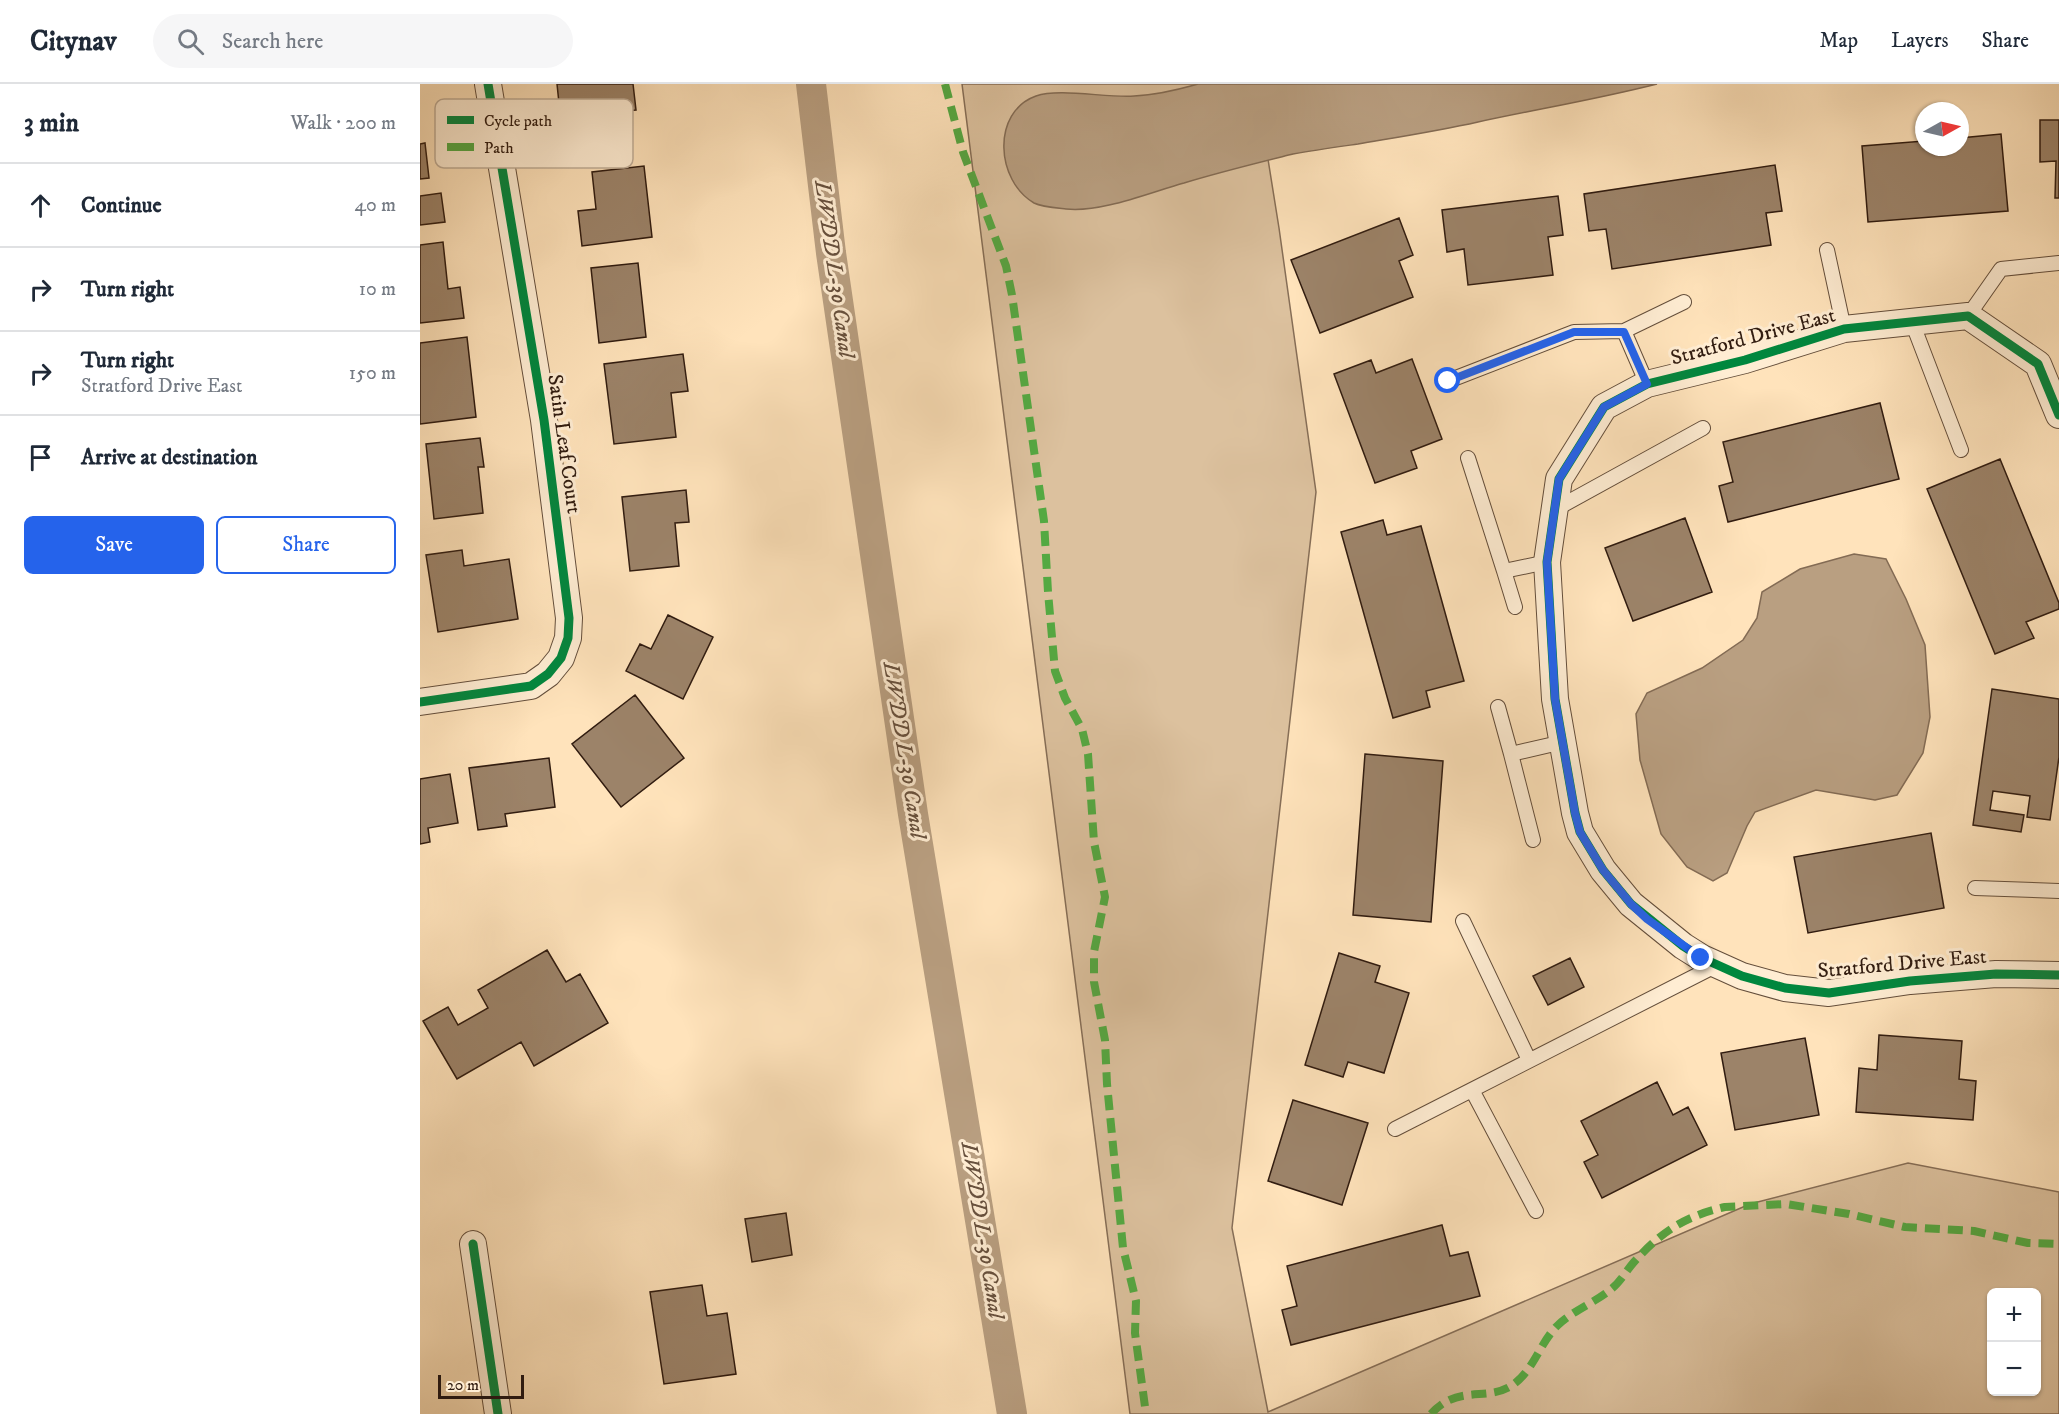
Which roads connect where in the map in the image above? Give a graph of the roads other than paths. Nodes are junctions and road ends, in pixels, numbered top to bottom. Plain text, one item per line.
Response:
1 (488, 84) edge
2 (490, 99) edge
3 (502, 168) edge
4 (1827, 250) dead end
5 (2059, 263) edge
6 (1684, 302) dead end
7 (1968, 316) junction
8 (1912, 322) junction
9 (1844, 329) junction
10 (1624, 332) junction
11 (1448, 381) dead end
12 (1647, 384) junction
13 (2059, 415) edge
14 (1703, 428) dead end
15 (1961, 450) dead end
16 (1468, 458) dead end
17 (1554, 510) junction
18 (1547, 562) junction
19 (1504, 571) junction
20 (1515, 608) dead end
21 (420, 702) edge
22 (1498, 707) dead end
23 (1563, 742) junction
24 (1511, 754) junction
25 (1533, 840) dead end
26 (1975, 888) dead end
27 (2059, 891) edge
28 (1463, 921) dead end
29 (1717, 965) junction
30 (2059, 975) edge
31 (1529, 1060) junction
32 (1472, 1090) junction
33 (1395, 1129) dead end
34 (1536, 1211) dead end
35 (473, 1244) dead end
36 (498, 1414) edge

1 - 2 street, Satin Leaf Court
3 - 21 street, Satin Leaf Court
4 - 9 lane
5 - 7 lane
6 - 10 lane
7 - 8 street, Stratford Drive East
7 - 13 street
8 - 9 street, Stratford Drive East
8 - 15 lane
9 - 12 street, Stratford Drive East
10 - 11 lane
10 - 12 lane
12 - 17 street, Stratford Drive East
14 - 17 lane
16 - 19 lane
17 - 18 street, Stratford Drive East
18 - 19 lane
18 - 23 street, Stratford Drive East
19 - 20 lane
22 - 24 lane
23 - 24 lane
23 - 29 street, Stratford Drive East
24 - 25 lane
26 - 27 lane
28 - 31 lane
29 - 30 street, Stratford Drive East
29 - 31 lane
31 - 32 lane
32 - 33 lane
32 - 34 lane
35 - 36 street

